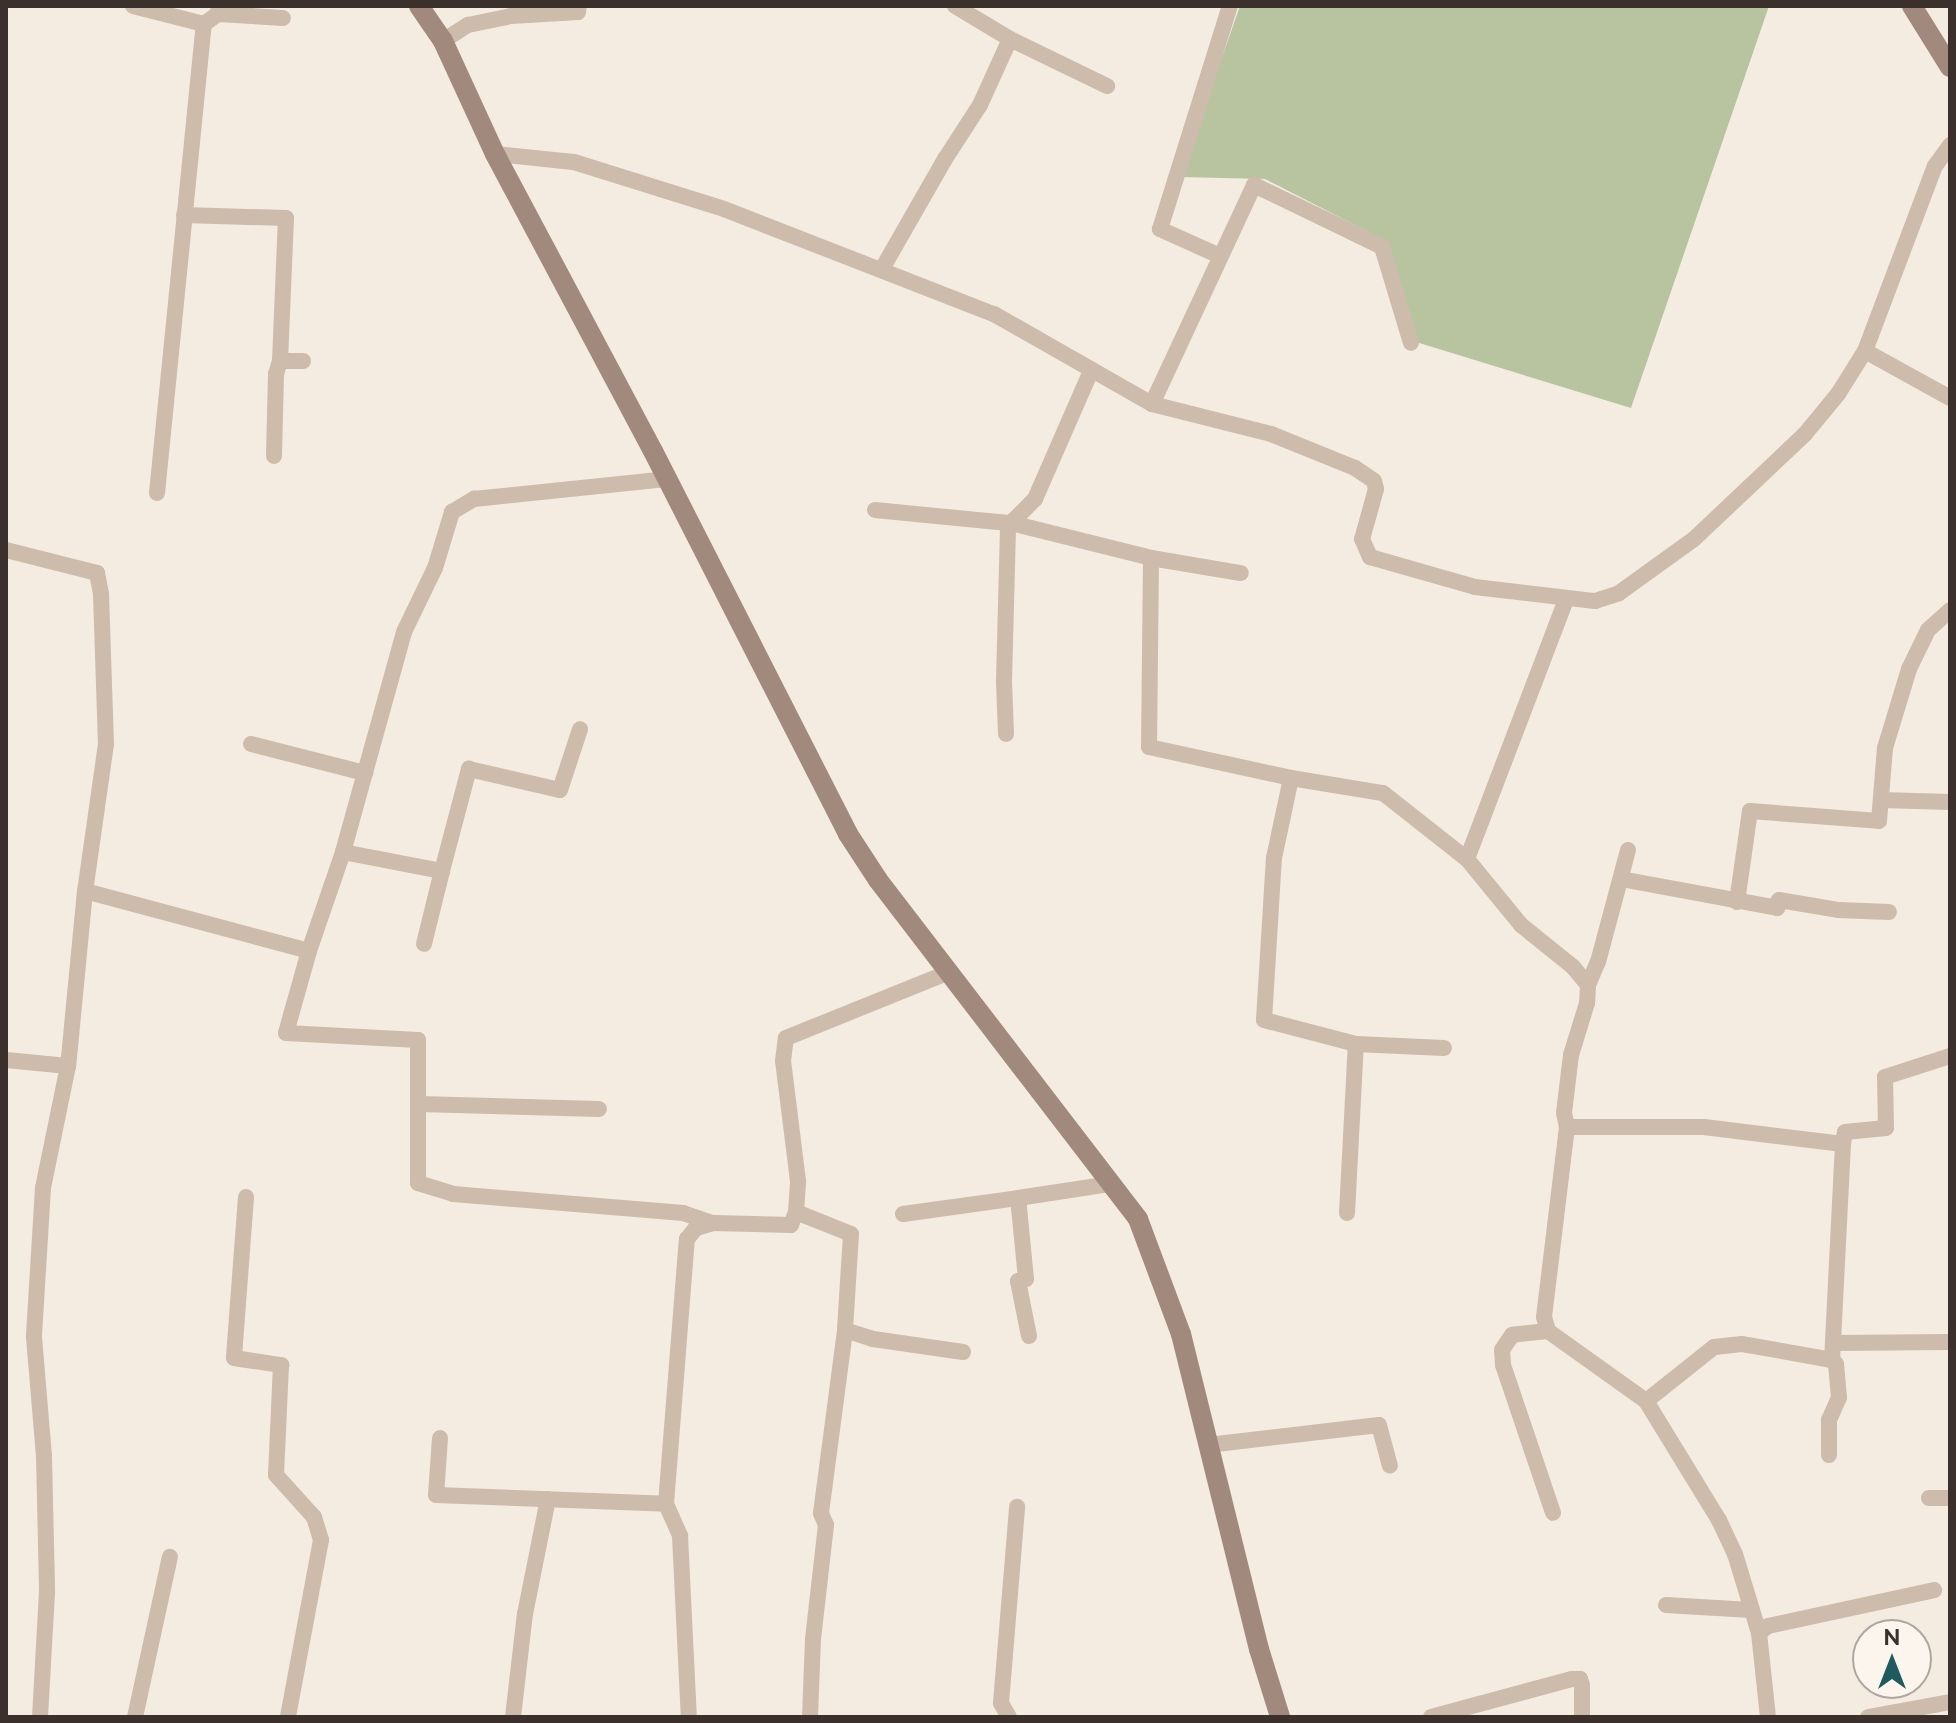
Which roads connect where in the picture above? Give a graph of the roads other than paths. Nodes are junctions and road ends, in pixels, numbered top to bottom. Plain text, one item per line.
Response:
1 (133, 6) edge
2 (419, 6) edge
3 (579, 6) edge
4 (955, 6) edge
5 (1230, 6) edge
6 (1912, 6) edge
7 (218, 10) edge
8 (283, 18) dead end
9 (204, 24) junction
10 (1010, 39) junction
11 (443, 41) junction
12 (1950, 67) edge
13 (1107, 86) dead end
14 (1950, 145) edge
15 (495, 154) junction
16 (184, 215) junction
17 (1220, 256) junction
18 (882, 269) junction
19 (1411, 343) dead end
20 (1865, 351) junction
21 (280, 361) junction
22 (303, 361) dead end
23 (1091, 371) junction
24 (1950, 398) edge
25 (1152, 404) junction
26 (274, 456) dead end
27 (666, 479) junction
28 (157, 493) dead end
29 (875, 510) dead end
30 (1009, 523) junction
31 (6, 550) edge
32 (1151, 558) junction
33 (1241, 573) dead end
34 (1566, 600) junction
35 (1950, 610) edge
36 (580, 729) dead end
37 (1006, 734) dead end
38 (251, 744) dead end
39 (365, 773) junction
40 (1291, 778) junction
41 (1881, 800) junction
42 (1950, 802) edge
43 (1628, 850) dead end
44 (343, 852) junction
45 (1467, 859) junction
46 (442, 871) junction
47 (1621, 879) junction
48 (85, 891) junction
49 (1737, 902) junction
50 (1889, 912) dead end
51 (424, 944) dead end
52 (309, 951) junction
53 (949, 972) junction
54 (1588, 985) junction
55 (1356, 1044) junction
56 (1444, 1048) dead end
57 (1950, 1056) edge
58 (6, 1060) edge
59 (68, 1066) junction
60 (419, 1104) junction
61 (599, 1109) dead end
62 (1567, 1127) junction
63 (1843, 1144) junction
64 (1111, 1184) junction
65 (246, 1197) dead end
66 (1018, 1198) junction
67 (796, 1212) junction
68 (1347, 1213) dead end
69 (903, 1214) dead end
70 (713, 1223) junction
71 (845, 1330) junction
72 (1548, 1331) junction
73 (1029, 1336) dead end
74 (1950, 1342) edge
75 (1834, 1343) junction
76 (963, 1352) dead end
77 (1832, 1360) junction
78 (1646, 1401) junction
79 (440, 1438) dead end
80 (1208, 1445) junction
81 (1829, 1455) dead end
82 (1390, 1466) dead end
83 (1929, 1498) dead end
84 (1950, 1498) edge
85 (548, 1499) junction
86 (666, 1504) junction
87 (1017, 1507) dead end
88 (1553, 1513) dead end
89 (170, 1557) dead end
90 (1934, 1590) dead end
91 (1666, 1605) dead end
92 (1751, 1610) junction
93 (1759, 1633) junction
94 (1950, 1702) edge
95 (40, 1717) edge
96 (135, 1717) edge
97 (288, 1717) edge
98 (513, 1717) edge
99 (689, 1717) edge
100 (810, 1717) edge
101 (1009, 1717) edge
102 (1280, 1717) edge
103 (1431, 1717) edge
104 (1582, 1717) edge
105 (1768, 1717) edge
106 (1868, 1717) edge

1 - 9 street
2 - 11 main road
3 - 11 street
4 - 10 street
5 - 17 street
6 - 12 main road
7 - 8 street
7 - 9 street
9 - 16 street
10 - 13 street
10 - 18 street
11 - 15 main road
14 - 20 street
15 - 18 street
15 - 27 main road
16 - 21 street
16 - 28 street
17 - 19 street
17 - 25 street
18 - 23 street
20 - 24 street
20 - 34 street
21 - 22 street
21 - 26 street
23 - 25 street
23 - 30 street
25 - 34 street
27 - 39 street
27 - 53 main road
29 - 30 street
30 - 32 street
30 - 37 street
31 - 48 street
32 - 33 street
32 - 40 street
34 - 45 street
35 - 41 street
36 - 46 street
38 - 39 street
39 - 44 street
40 - 45 street
40 - 55 street
41 - 42 street
41 - 49 street
43 - 47 street
44 - 46 street
44 - 52 street
45 - 54 street
46 - 51 street
47 - 49 street
47 - 54 street
48 - 52 street
48 - 59 street
49 - 50 street
52 - 60 street
53 - 64 main road
53 - 67 street
54 - 62 street
55 - 56 street
55 - 68 street
57 - 63 street
58 - 59 street
59 - 95 street
60 - 61 street
60 - 70 street
62 - 63 street
62 - 72 street
63 - 75 street
64 - 66 street
64 - 80 main road
65 - 97 street
66 - 69 street
66 - 73 street
67 - 70 street
67 - 71 street
70 - 86 street
71 - 76 street
71 - 100 street
72 - 78 street
72 - 88 street
74 - 75 street
75 - 77 street
77 - 78 street
77 - 81 street
78 - 92 street
79 - 85 street
80 - 82 street
80 - 102 main road
83 - 84 street
85 - 86 street
85 - 98 street
86 - 99 street
87 - 101 street
89 - 96 street
90 - 93 street
91 - 92 street
92 - 93 street
93 - 105 street
94 - 106 street
103 - 104 street

